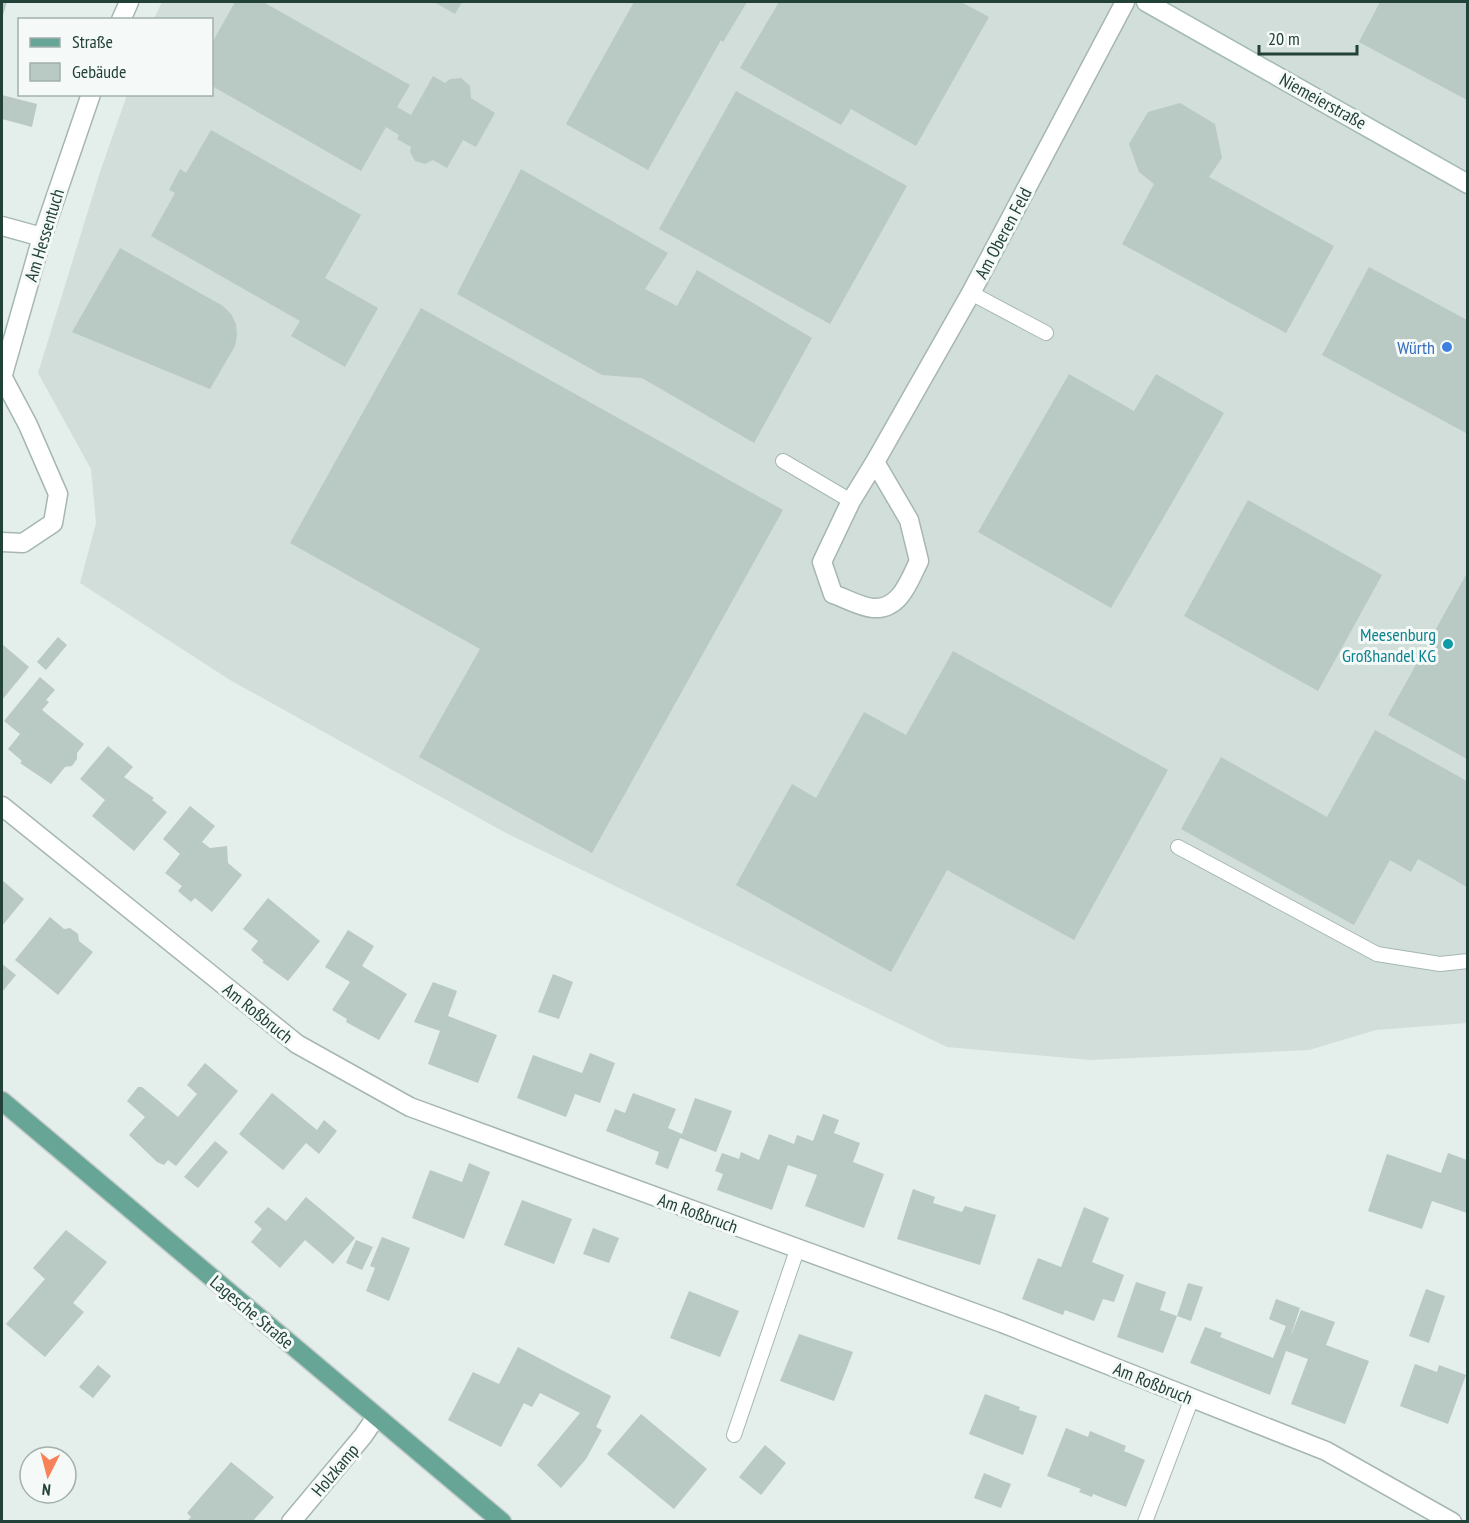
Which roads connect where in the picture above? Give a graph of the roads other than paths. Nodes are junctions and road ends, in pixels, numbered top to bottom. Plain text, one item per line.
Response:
1 (129, 2) edge
2 (1125, 2) edge
3 (1146, 2) edge
4 (122, 18) edge
5 (90, 96) edge
6 (1467, 184) edge
7 (2, 226) edge
8 (42, 237) junction
9 (971, 293) junction
10 (1046, 333) dead end
11 (2, 377) edge
12 (783, 461) dead end
13 (875, 462) junction
14 (851, 501) junction
15 (2, 542) edge
16 (2, 806) edge
17 (1178, 847) dead end
18 (1467, 961) edge
19 (2, 1101) edge
20 (797, 1250) junction
21 (1192, 1398) junction
22 (376, 1417) junction
23 (734, 1435) dead end
24 (291, 1521) edge
25 (502, 1521) edge
26 (1145, 1521) edge
27 (1452, 1521) edge

1 - 4 street
2 - 9 street, Am Oberen Feld
3 - 6 street, Niemeierstraße
5 - 8 street, Am Hessentuch
7 - 8 street
8 - 11 street, Am Hessentuch
9 - 10 lane
9 - 13 street, Am Oberen Feld
11 - 15 street, Am Hessentuch
12 - 14 lane
13 - 14 street, Am Oberen Feld
13 - 14 street, Am Oberen Feld
16 - 20 street, Am Roßbruch
17 - 18 lane
19 - 22 main road, Lagesche Straße
20 - 21 street, Am Roßbruch
20 - 23 lane
21 - 26 lane
21 - 27 street, Am Roßbruch
22 - 24 street, Holzkamp
22 - 25 main road, Lagesche Straße

